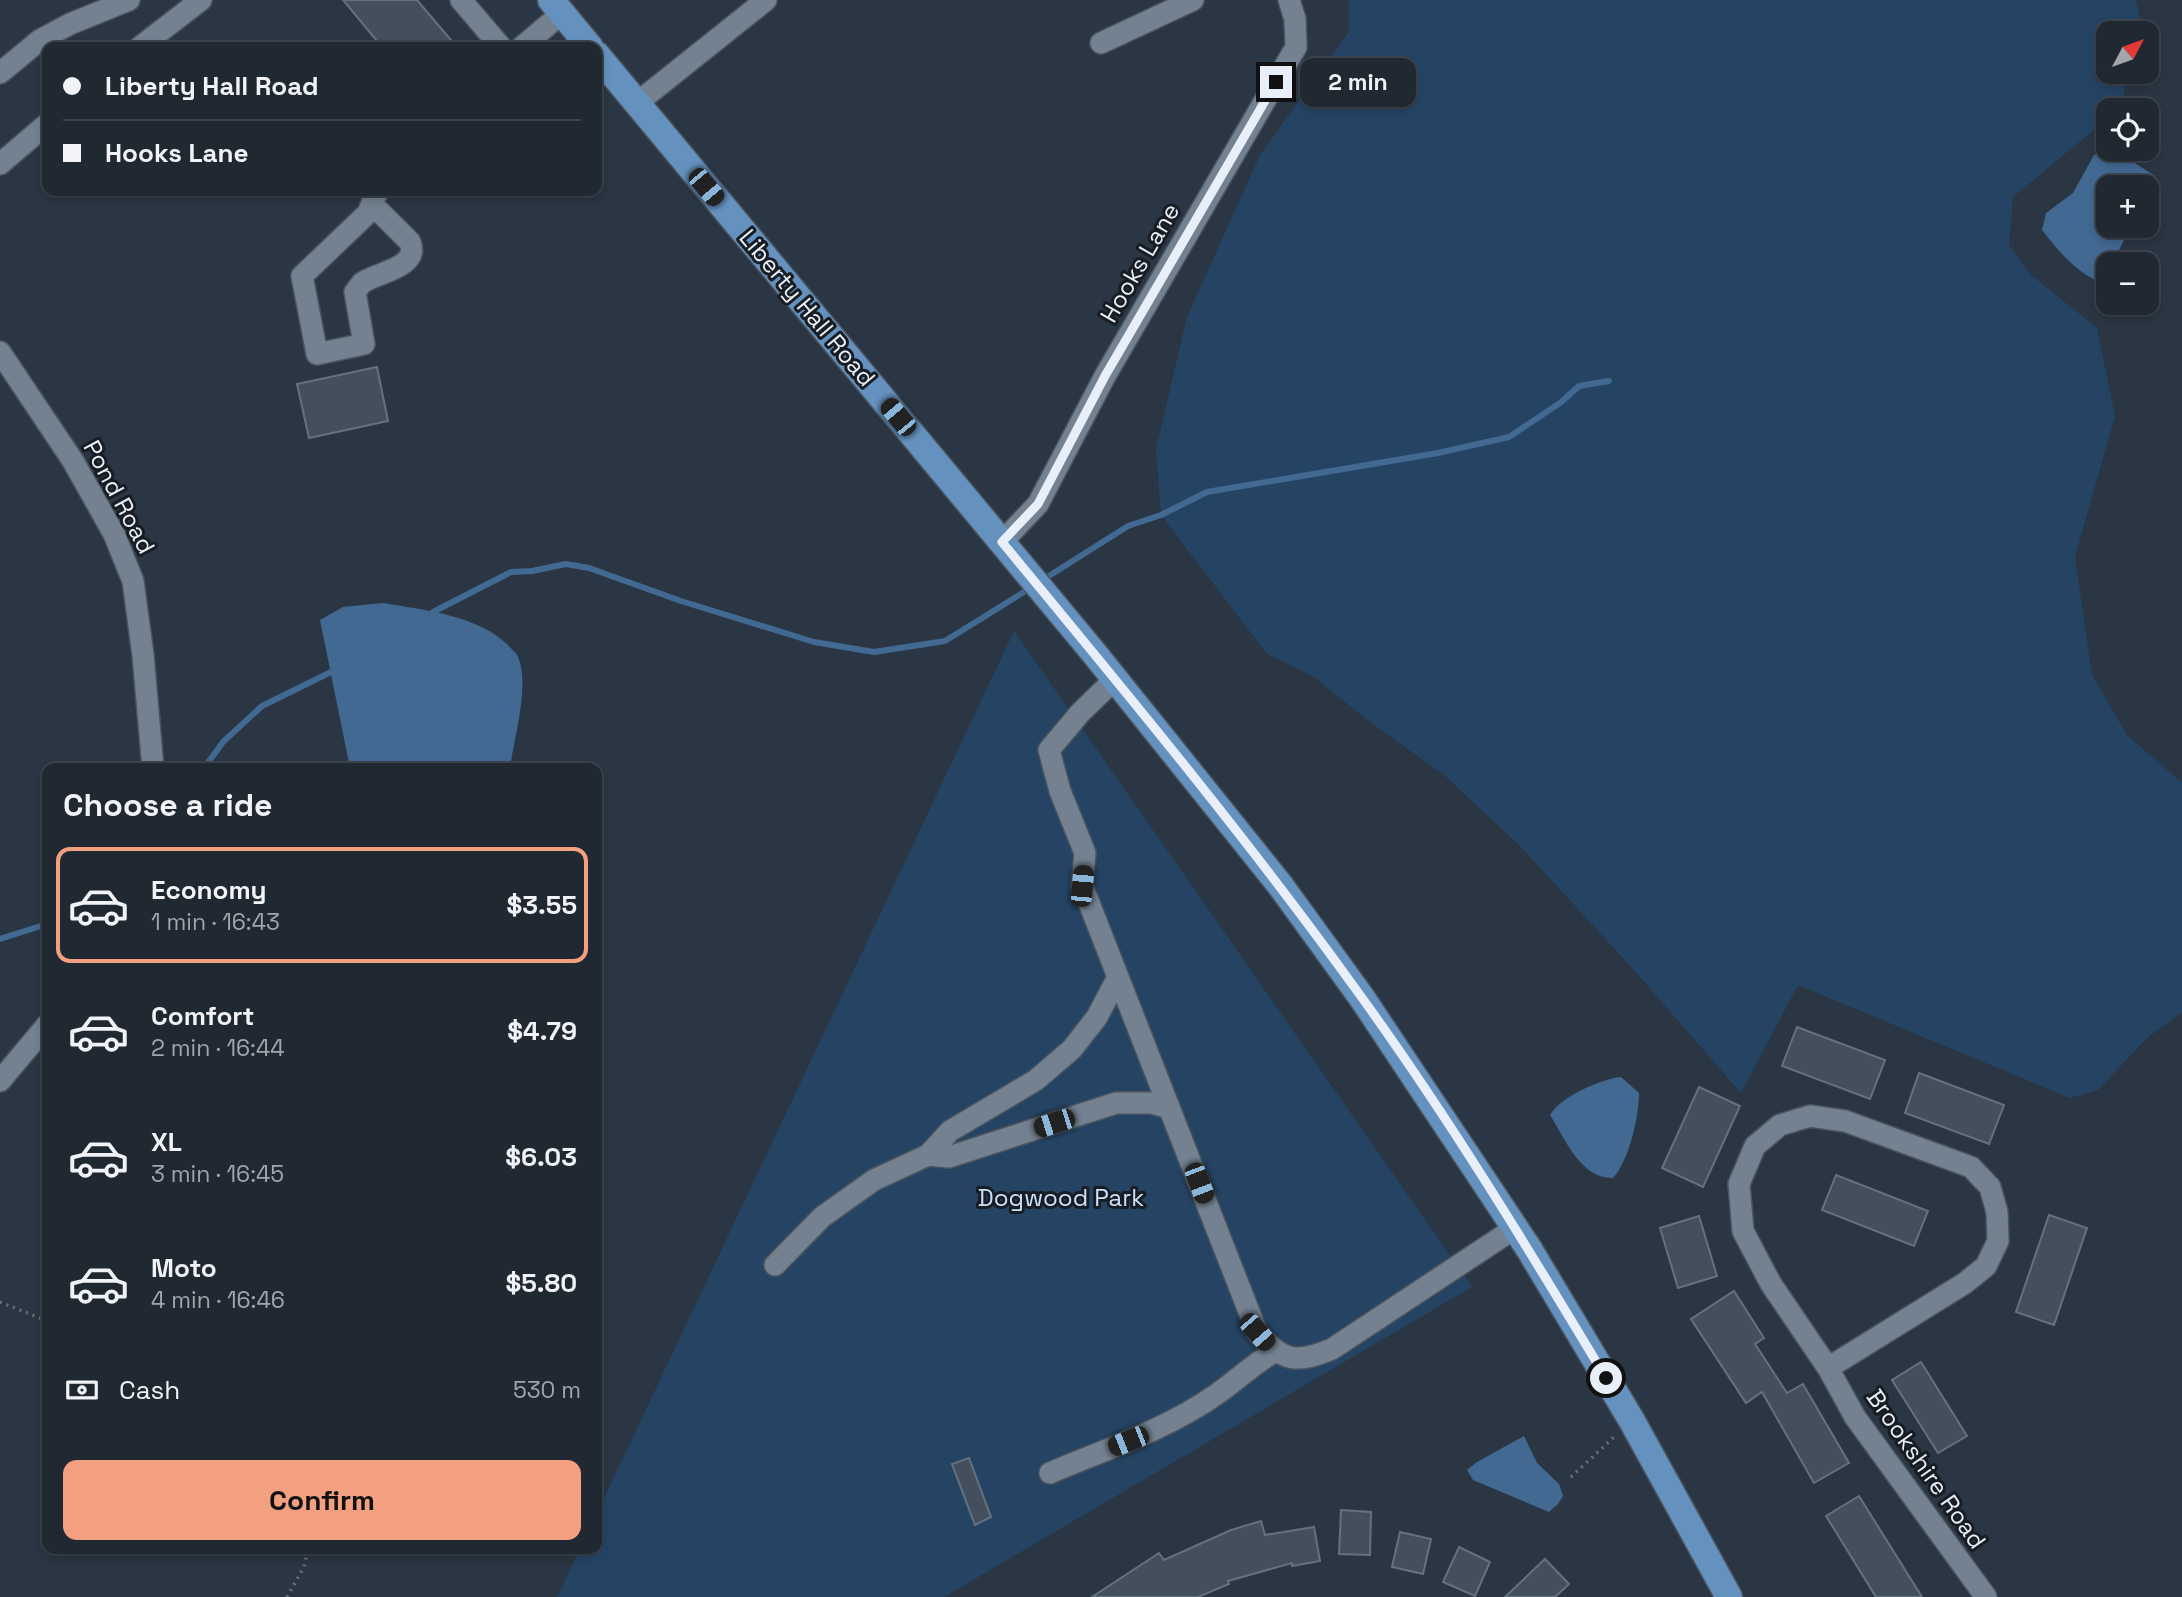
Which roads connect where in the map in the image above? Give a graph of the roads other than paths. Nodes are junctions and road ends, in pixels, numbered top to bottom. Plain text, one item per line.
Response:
1 (127, 0) edge
2 (201, 0) edge
3 (461, 0) edge
4 (766, 0) edge
5 (1193, 0) edge
6 (1289, 0) edge
7 (556, 6) edge
8 (146, 42) edge
9 (497, 42) edge
10 (526, 42) edge
11 (586, 42) edge
12 (1101, 43) dead end
13 (602, 61) edge
14 (3, 66) edge
15 (637, 103) junction
16 (42, 128) edge
17 (0, 164) edge
18 (375, 198) edge
19 (0, 352) edge
20 (1002, 542) junction
21 (1115, 679) junction
22 (152, 763) edge
23 (1118, 977) junction
24 (42, 1031) edge
25 (0, 1081) edge
26 (1169, 1108) junction
27 (928, 1156) junction
28 (1515, 1228) junction
29 (775, 1265) dead end
30 (1274, 1352) junction
31 (1828, 1368) junction
32 (1050, 1474) dead end
33 (1729, 1597) edge
34 (1986, 1597) edge

1 - 14 street
2 - 8 street
3 - 9 street
4 - 15 street
5 - 12 street
6 - 20 street, Hooks Lane
7 - 10 street
7 - 11 main road
13 - 15 main road, Liberty Hall Road
15 - 20 main road, Liberty Hall Road
16 - 17 street
18 - 18 street
19 - 22 street, Pond Road
20 - 21 main road, Liberty Hall Road
21 - 23 street
21 - 28 main road, Liberty Hall Road
23 - 26 street
23 - 27 street
24 - 25 street
26 - 27 street
26 - 30 street
27 - 29 street
28 - 30 street
28 - 33 main road, Liberty Hall Road
30 - 32 street
31 - 31 street, Brookshire Road
31 - 34 street, Brookshire Road

